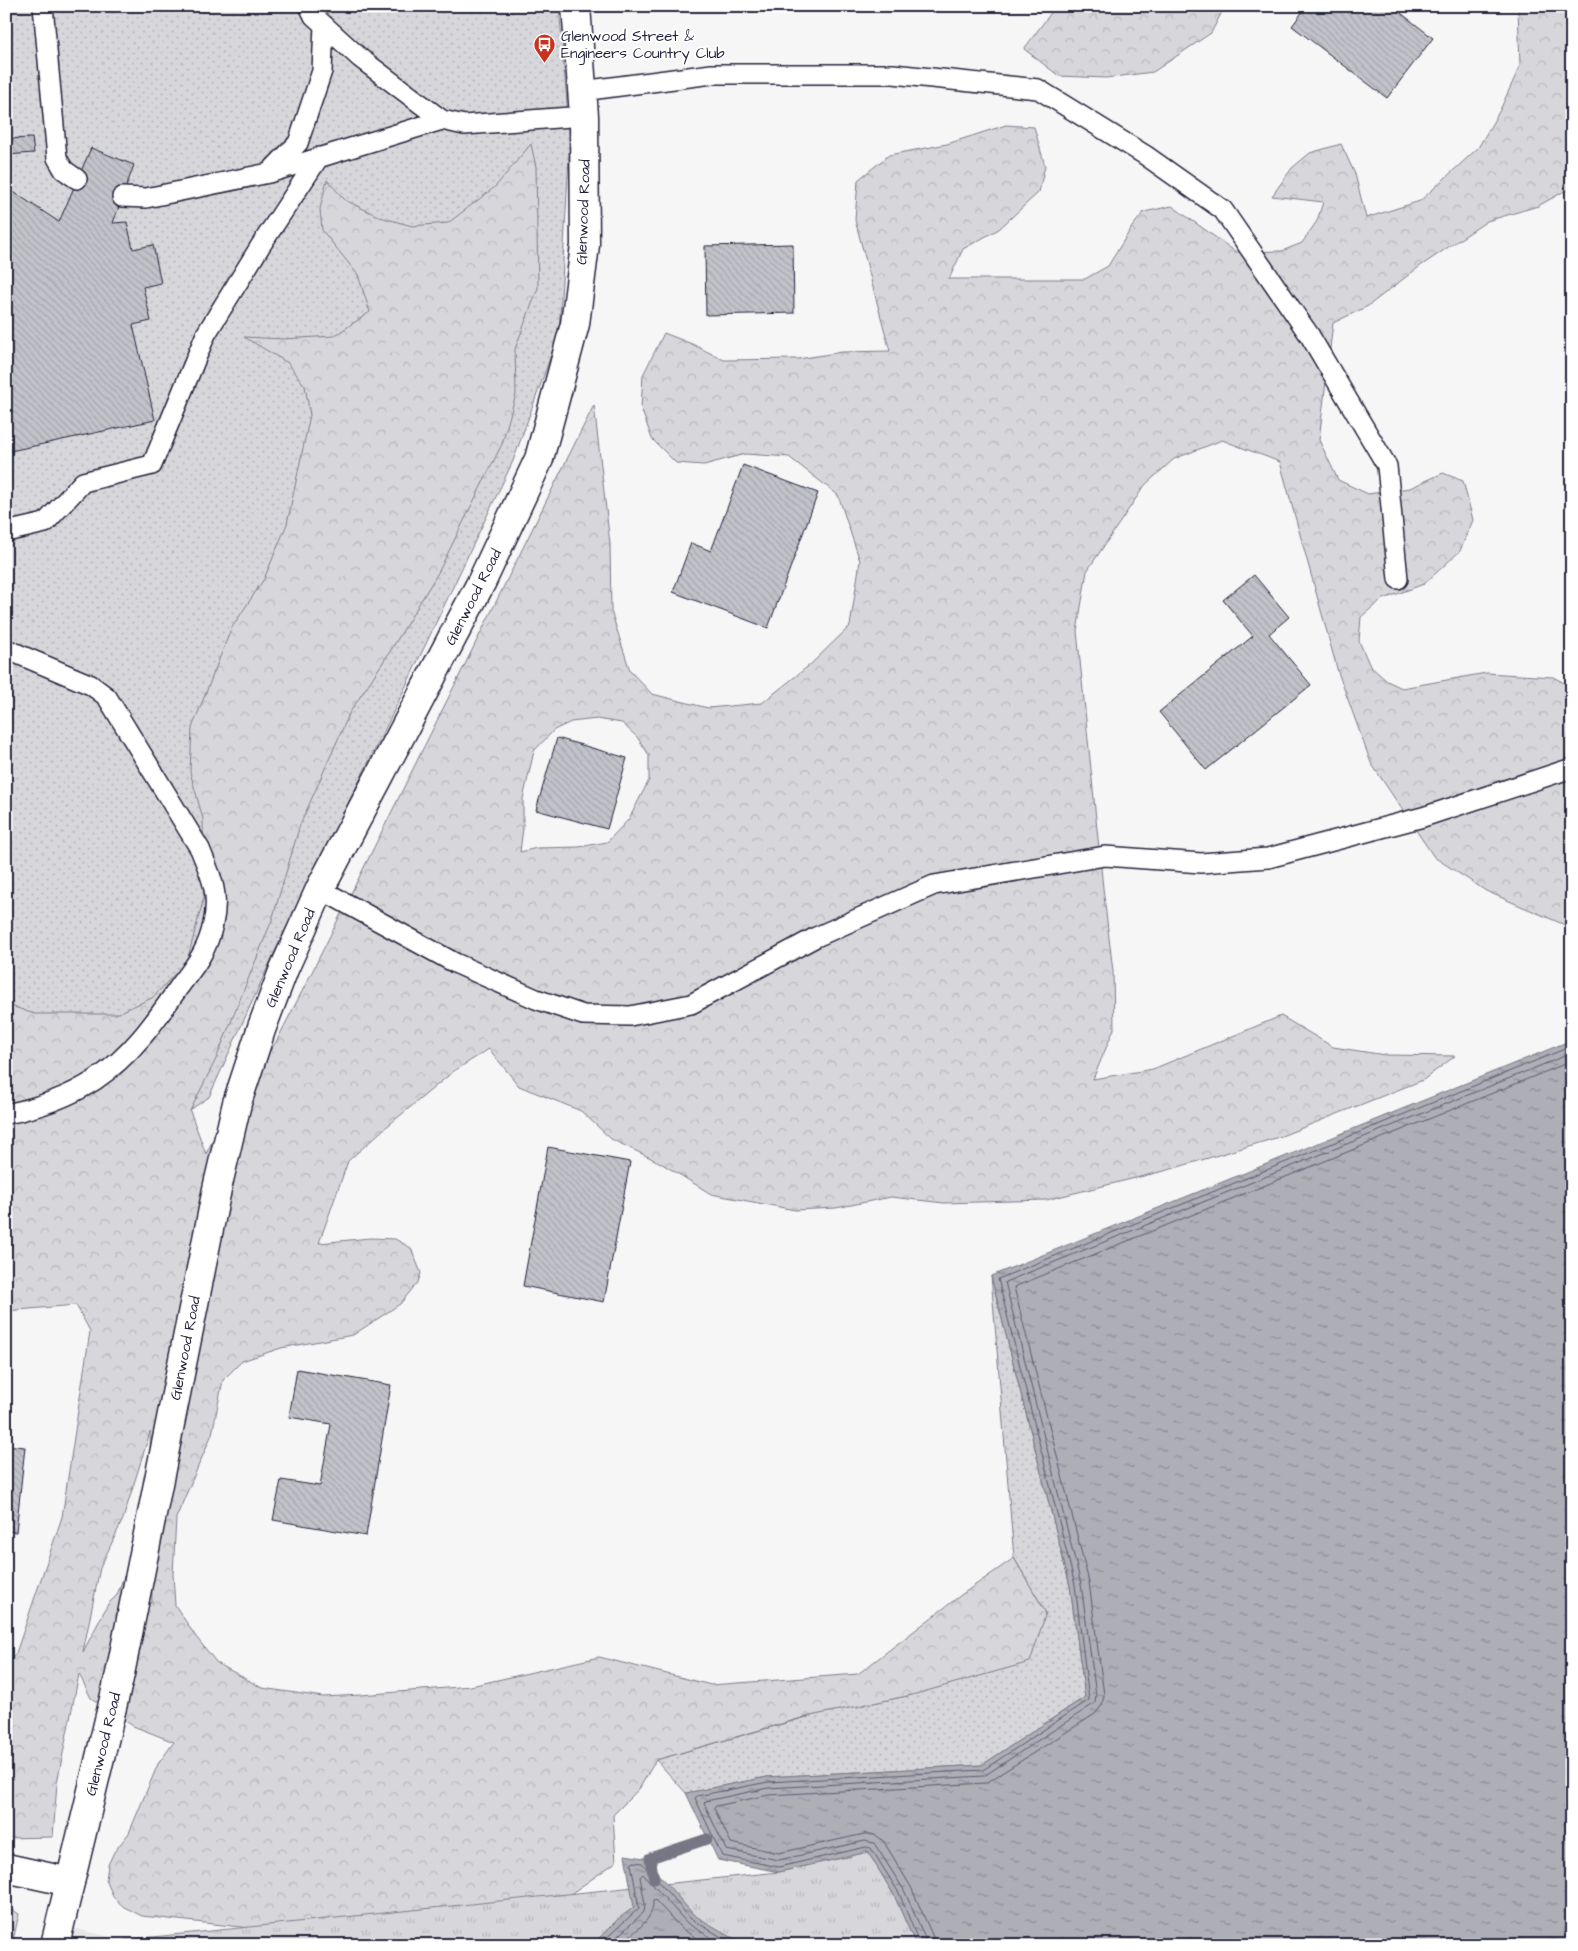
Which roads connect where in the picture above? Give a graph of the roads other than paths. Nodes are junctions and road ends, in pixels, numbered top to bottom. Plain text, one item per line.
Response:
1 (43, 6) edge
2 (309, 6) edge
3 (576, 6) edge
4 (324, 25) junction
5 (583, 103) junction
6 (442, 120) junction
7 (320, 158) junction
8 (269, 173) junction
9 (77, 178) dead end
10 (122, 197) dead end
11 (6, 532) edge
12 (1398, 579) dead end
13 (6, 649) edge
14 (1572, 768) edge
15 (320, 889) junction
16 (6, 1114) edge
17 (6, 1868) edge
18 (70, 1882) junction
19 (54, 1945) edge

1 - 9 lane
2 - 4 lane
3 - 5 main road, Glenwood Road
4 - 6 lane
4 - 8 lane
5 - 6 lane
5 - 12 lane
5 - 15 main road, Glenwood Road
6 - 7 lane
7 - 8 lane
7 - 11 lane
8 - 10 lane
13 - 16 lane
14 - 15 lane
15 - 18 main road, Glenwood Road
17 - 18 main road
18 - 19 main road, Glenwood Road

